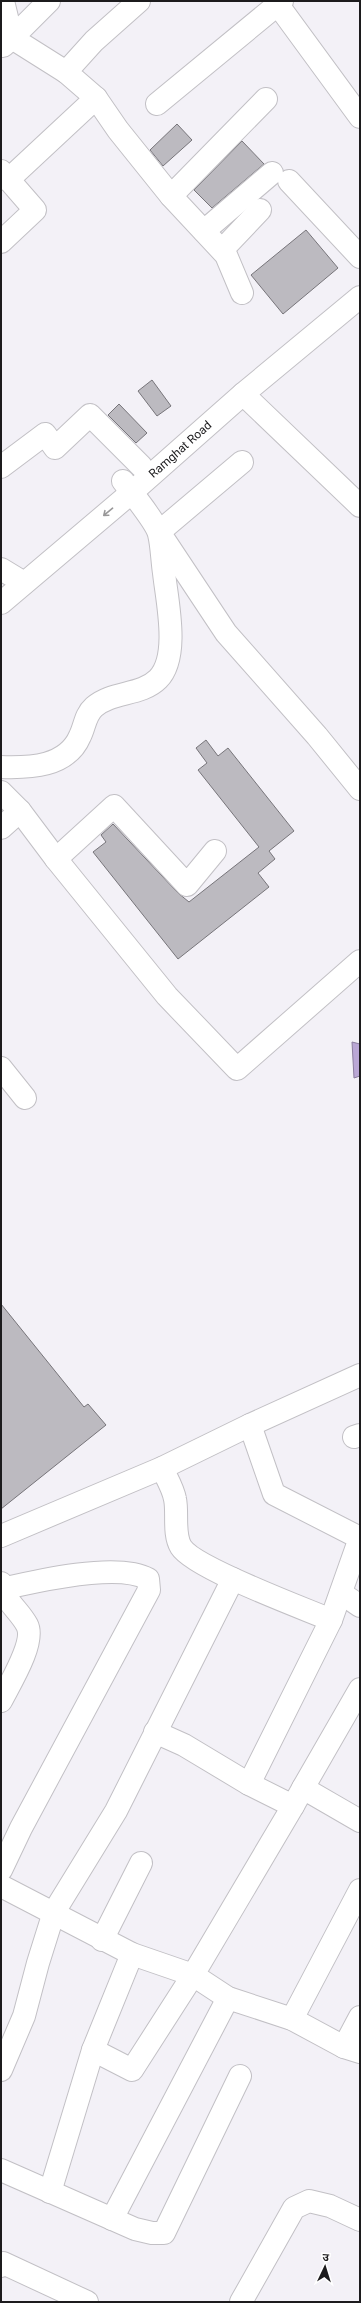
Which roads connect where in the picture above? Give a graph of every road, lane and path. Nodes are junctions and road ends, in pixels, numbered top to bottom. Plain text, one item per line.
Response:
1 (4, 1) edge
2 (49, 1) edge
3 (139, 1) edge
4 (280, 3) edge
5 (7, 43) edge
6 (66, 72) junction
7 (96, 98) junction
8 (266, 99) dead end
9 (157, 104) dead end
10 (360, 117) edge
11 (5, 175) edge
12 (171, 196) junction
13 (260, 210) dead end
14 (204, 231) junction
15 (1, 242) edge
16 (222, 250) junction
17 (360, 257) edge
18 (360, 281) edge
19 (242, 293) dead end
20 (360, 297) edge
21 (302, 337) junction
22 (242, 394) junction
23 (242, 462) dead end
24 (142, 466) junction
25 (1, 467) edge
26 (127, 487) junction
27 (360, 506) edge
28 (159, 532) junction
29 (9, 578) edge
30 (1, 603) edge
31 (1, 767) edge
32 (360, 789) edge
33 (1, 792) edge
34 (20, 811) junction
35 (1, 828) edge
36 (215, 851) dead end
37 (56, 859) junction
38 (360, 961) edge
39 (1, 1068) edge
40 (25, 1098) dead end
41 (360, 1375) edge
42 (250, 1424) junction
43 (162, 1468) junction
44 (1, 1536) edge
45 (233, 1579) junction
46 (2, 1586) edge
47 (341, 1594) junction
48 (360, 1606) edge
49 (331, 1620) junction
50 (360, 1689) edge
51 (1, 1700) edge
52 (155, 1732) junction
53 (249, 1784) junction
54 (298, 1797) junction
55 (357, 1814) edge
56 (141, 1863) dead end
57 (1, 1870) edge
58 (1, 1886) edge
59 (360, 1890) edge
60 (54, 1912) junction
61 (102, 1940) junction
62 (132, 1954) junction
63 (193, 1975) junction
64 (228, 1998) junction
65 (360, 2017) edge
66 (292, 2019) junction
67 (93, 2050) junction
68 (352, 2050) edge
69 (1, 2070) edge
70 (240, 2076) dead end
71 (1, 2170) edge
72 (50, 2192) junction
73 (112, 2220) junction
74 (360, 2220) edge
75 (1, 2266) edge
76 (87, 2302) edge
77 (241, 2302) edge

1 - 5 street
2 - 5 street
3 - 6 street
4 - 9 street
4 - 10 street
5 - 6 street
6 - 7 street
7 - 11 street
7 - 12 street
8 - 12 street
11 - 15 street
12 - 14 street
13 - 16 street
14 - 16 street
14 - 17 street
16 - 19 street
18 - 21 street, Ramghat Road
20 - 21 street, Ramghat Road
21 - 22 street, Ramghat Road
21 - 24 street, Ramghat Road
22 - 26 street, Ramghat Road
22 - 27 street
23 - 28 street
24 - 25 street
24 - 26 street, Ramghat Road
26 - 28 street
26 - 29 street, Ramghat Road
28 - 31 street
28 - 32 street
29 - 30 street, Ramghat Road
33 - 34 street
34 - 35 street
34 - 37 street
36 - 37 street
37 - 38 street
39 - 40 street
41 - 42 street
42 - 43 street
42 - 47 street
43 - 44 street
43 - 45 street
45 - 49 street
45 - 52 street
46 - 51 street
46 - 57 street
47 - 48 street
47 - 49 street
49 - 53 street
50 - 54 street
52 - 53 street
52 - 60 street
53 - 54 street
54 - 55 street
54 - 63 street
56 - 61 street
58 - 60 street
59 - 66 street
60 - 61 street
60 - 69 street
61 - 62 street
62 - 63 street
62 - 67 street
63 - 64 street
63 - 67 street
64 - 66 street
64 - 73 street
65 - 68 street
66 - 68 street
67 - 72 street
70 - 73 street
71 - 72 street
72 - 73 street
74 - 77 street
75 - 76 street

